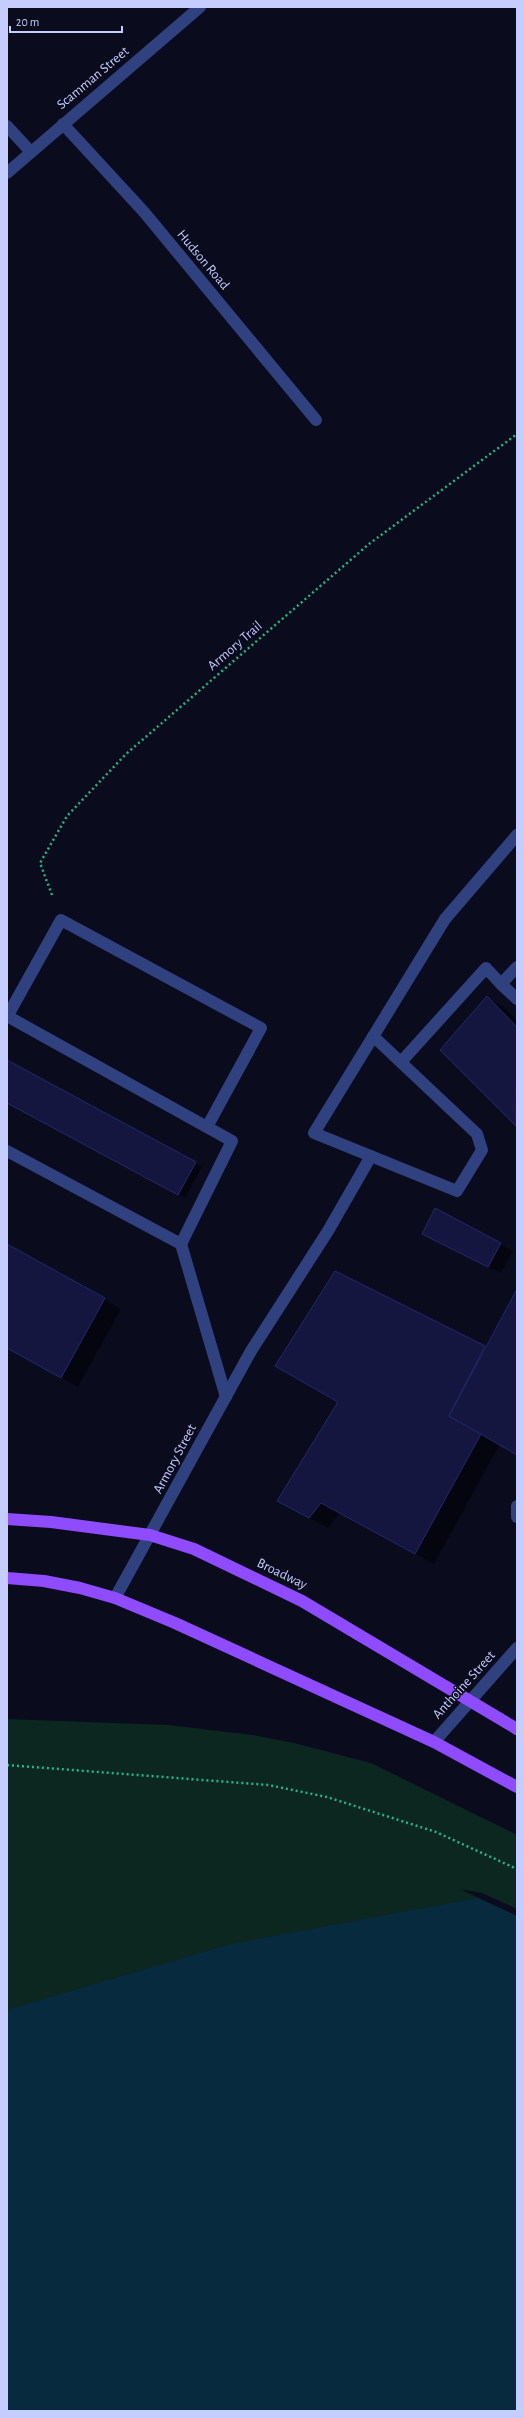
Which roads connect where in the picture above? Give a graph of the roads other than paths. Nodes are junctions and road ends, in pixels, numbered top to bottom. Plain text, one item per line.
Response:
1 (200, 7) edge
2 (63, 124) junction
3 (7, 126) edge
4 (31, 152) junction
5 (7, 173) edge
6 (316, 420) dead end
7 (517, 835) edge
8 (517, 967) edge
9 (501, 984) junction
10 (517, 999) edge
11 (7, 1015) edge
12 (373, 1036) junction
13 (401, 1062) junction
14 (207, 1127) junction
15 (7, 1151) edge
16 (371, 1156) junction
17 (181, 1244) junction
18 (226, 1397) junction
19 (517, 1506) edge
20 (517, 1517) edge
21 (7, 1519) edge
22 (150, 1536) junction
23 (7, 1578) edge
24 (115, 1598) junction
25 (517, 1648) edge
26 (470, 1701) junction
27 (517, 1729) edge
28 (434, 1742) junction
29 (517, 1787) edge

1 - 2 street, Scamman Street
2 - 4 street, Scamman Street
2 - 6 street, Hudson Road
3 - 4 street
4 - 5 street, Scamman Street
7 - 12 street
8 - 9 street
9 - 10 street
9 - 13 street
11 - 14 street
11 - 14 street
12 - 13 street
12 - 16 street
13 - 16 street
14 - 17 street
15 - 17 street
16 - 18 street, Armory Street
17 - 18 street
18 - 22 street, Armory Street
19 - 20 street
21 - 22 main road, Broadway
22 - 24 street, Armory Street
22 - 26 main road, Broadway
23 - 24 main road
24 - 28 main road
25 - 26 street, Anthoine Street
26 - 27 main road, Broadway
26 - 28 street, Anthoine Street
28 - 29 main road

